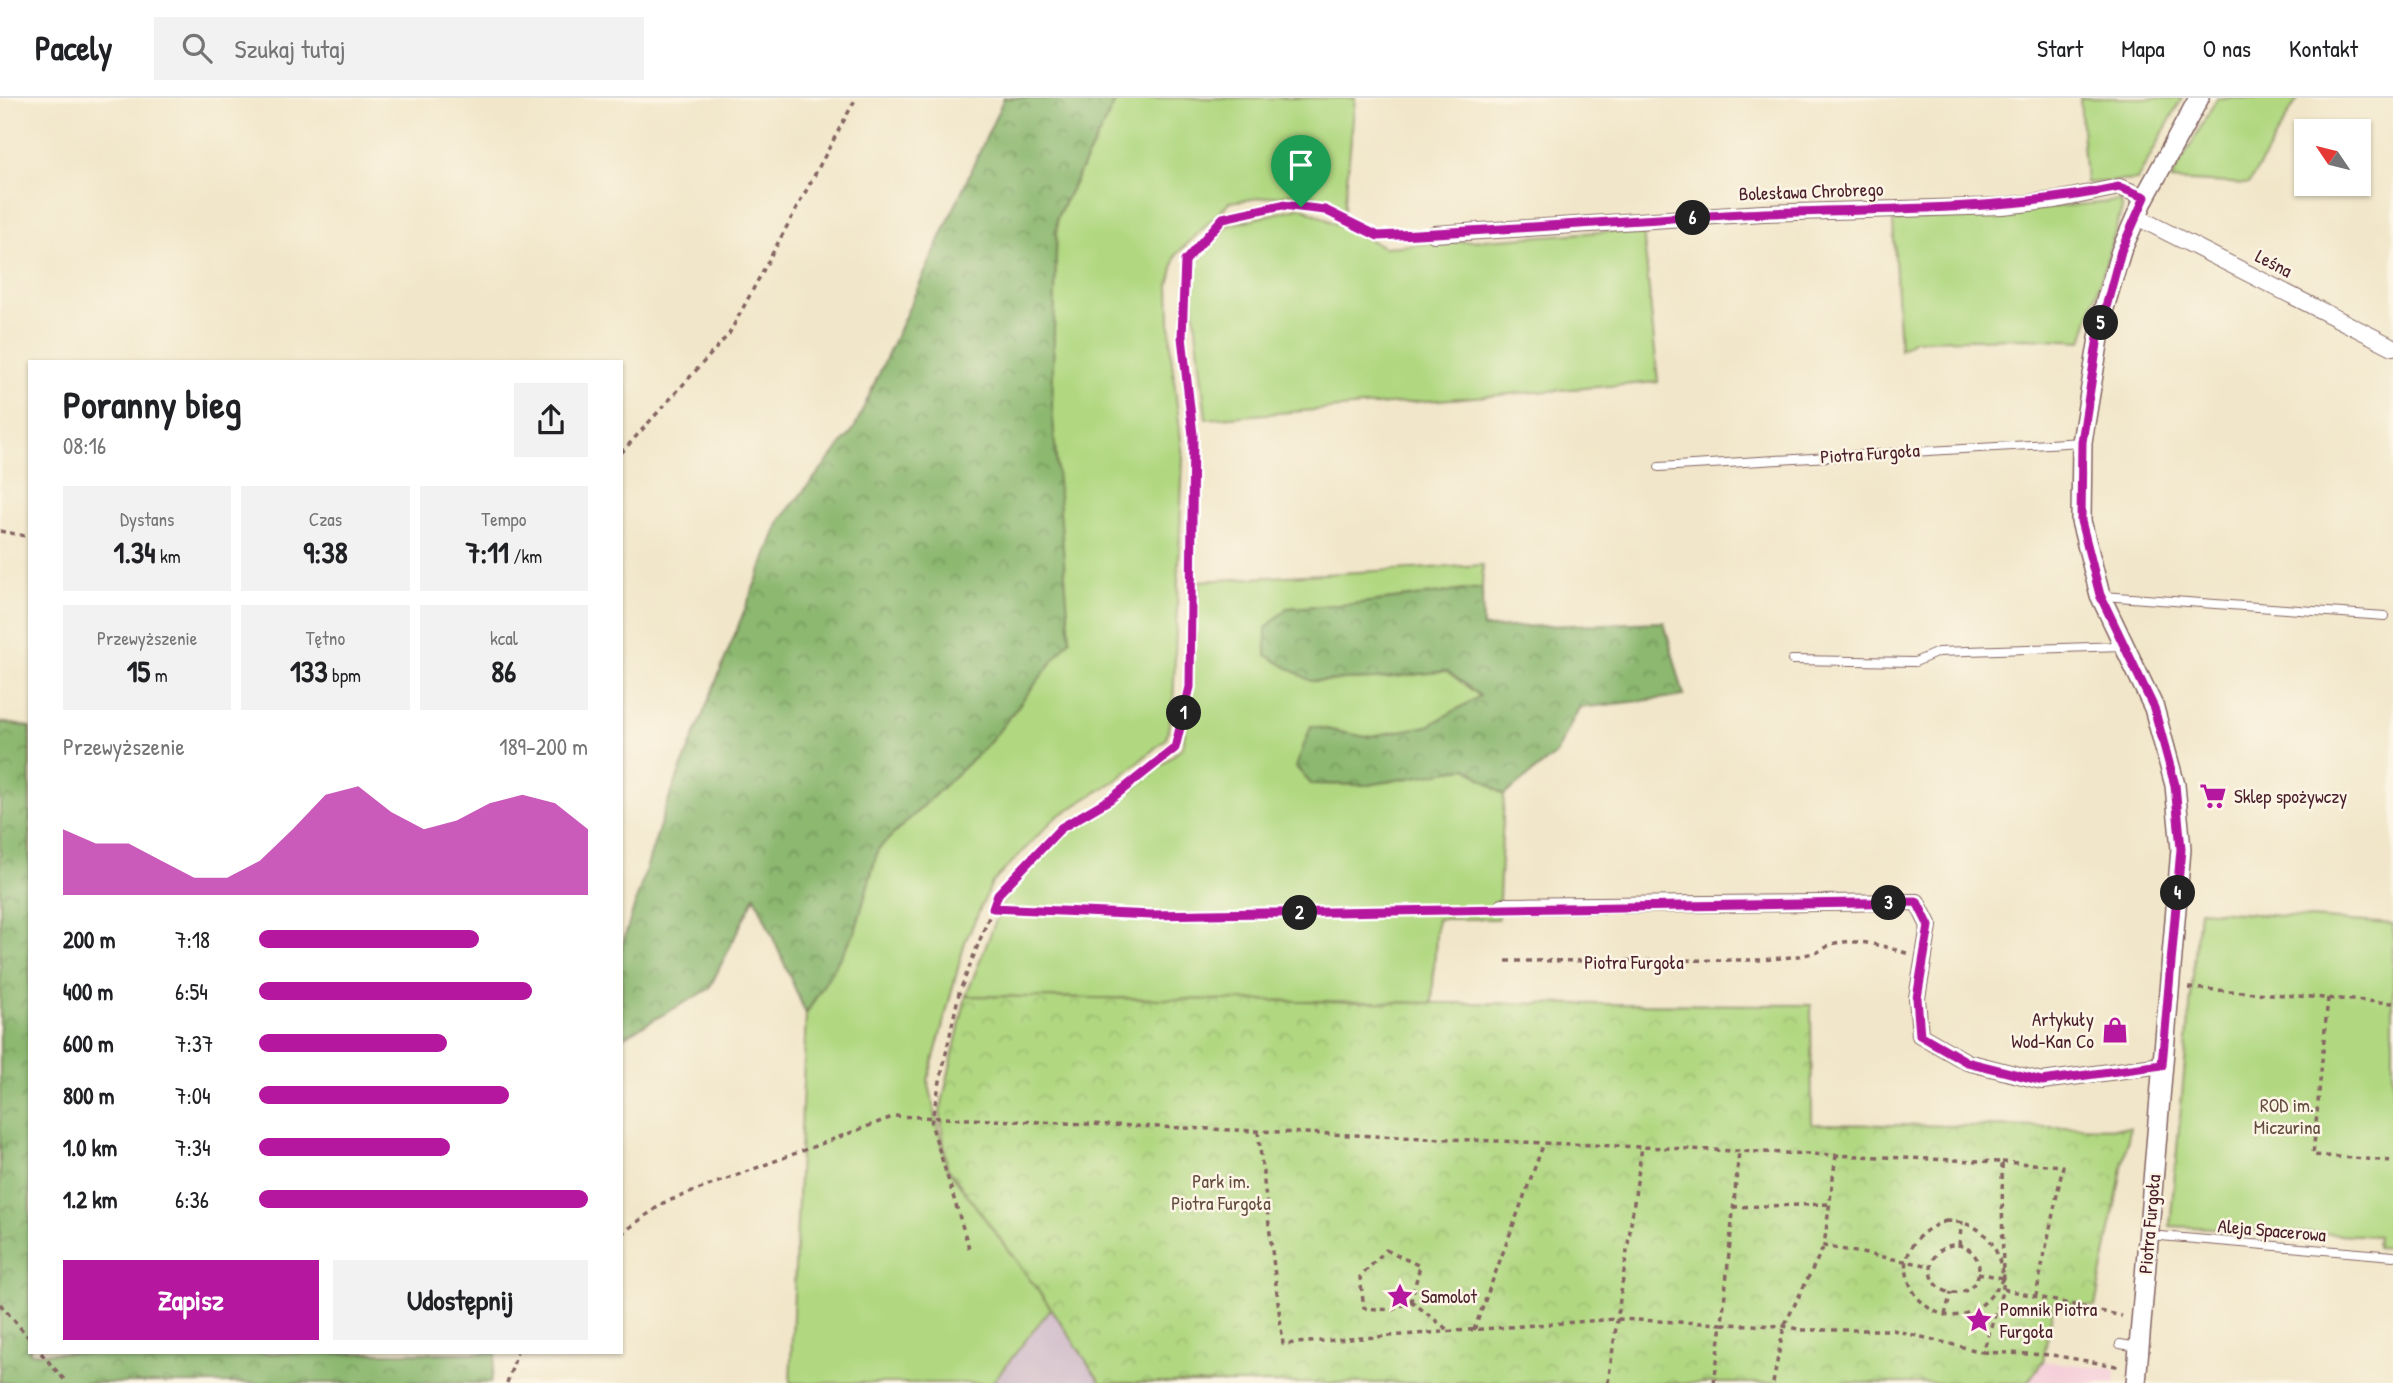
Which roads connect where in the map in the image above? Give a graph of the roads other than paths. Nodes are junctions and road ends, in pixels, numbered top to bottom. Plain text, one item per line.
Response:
1 (2199, 98) edge
2 (2145, 197) junction
3 (2135, 216) junction
4 (1434, 234) road end
5 (2393, 347) edge
6 (2082, 442) junction
7 (1659, 467) dead end
8 (2100, 595) junction
9 (2385, 616) dead end
10 (2124, 646) junction
11 (1793, 660) dead end
12 (1503, 906) road end
13 (2162, 1065) junction
14 (2149, 1235) junction
15 (2393, 1256) edge
16 (2136, 1383) edge

1 - 2 street, Piotra Furgoła
2 - 3 street, Piotra Furgoła
2 - 4 street, Bolesława Chrobrego
3 - 5 street, Leśna
3 - 6 street, Piotra Furgoła
6 - 7 lane, Piotra Furgoła
6 - 8 street, Piotra Furgoła
8 - 9 lane
8 - 10 street, Piotra Furgoła
10 - 11 lane
10 - 13 street, Piotra Furgoła
12 - 13 street
13 - 14 street, Piotra Furgoła
14 - 15 lane, Aleja Spacerowa
14 - 16 street, Piotra Furgoła

